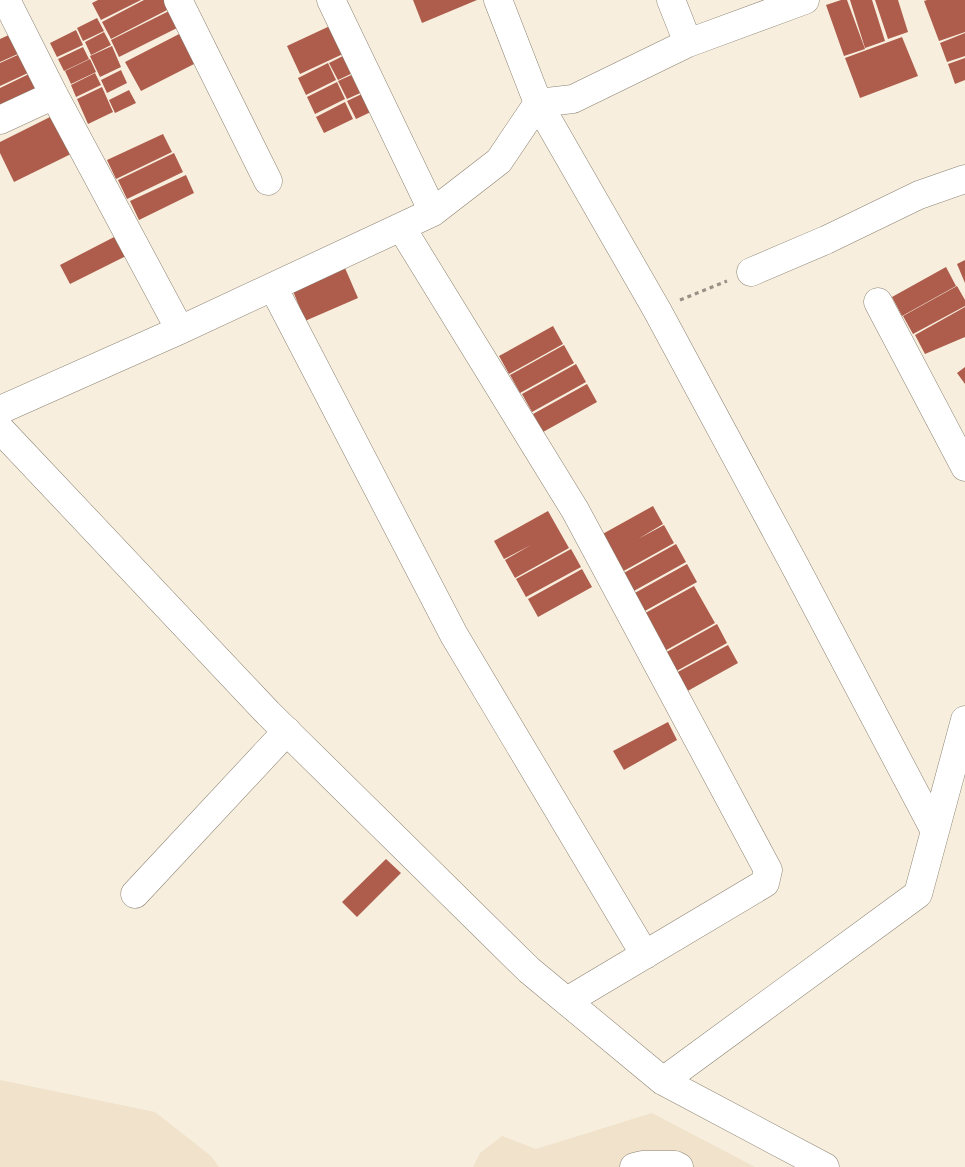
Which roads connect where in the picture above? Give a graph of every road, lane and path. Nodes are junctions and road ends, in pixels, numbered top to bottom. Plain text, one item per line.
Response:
1 (6, 0) edge
2 (178, 0) edge
3 (331, 0) edge
4 (498, 0) edge
5 (671, 0) edge
6 (805, 0) edge
7 (688, 43) junction
8 (54, 95) junction
9 (538, 103) junction
10 (0, 120) edge
11 (965, 179) edge
12 (268, 181) dead end
13 (433, 212) junction
14 (401, 227) junction
15 (751, 272) joint
16 (273, 287) junction
17 (878, 302) dead end
18 (657, 310) junction
19 (180, 330) junction
20 (0, 410) edge
21 (0, 429) edge
22 (965, 467) edge
23 (965, 720) edge
24 (287, 731) junction
25 (935, 831) junction
26 (135, 894) dead end
27 (645, 955) junction
28 (567, 1001) junction
29 (663, 1081) junction
30 (634, 1167) edge
31 (678, 1167) edge
32 (826, 1167) edge

1 - 8 street
2 - 12 street
3 - 13 street
4 - 9 street
5 - 7 street
6 - 7 street
7 - 9 street
8 - 10 street
8 - 19 street
9 - 13 street
9 - 18 street
11 - 15 street
13 - 14 street
14 - 16 street
14 - 27 street
15 - 18 path
16 - 19 street
16 - 27 street
17 - 22 street
18 - 25 street
19 - 20 street
21 - 24 street
23 - 25 street
24 - 26 street
24 - 28 street
25 - 29 street
27 - 28 street
28 - 29 street
29 - 32 street
30 - 31 street

